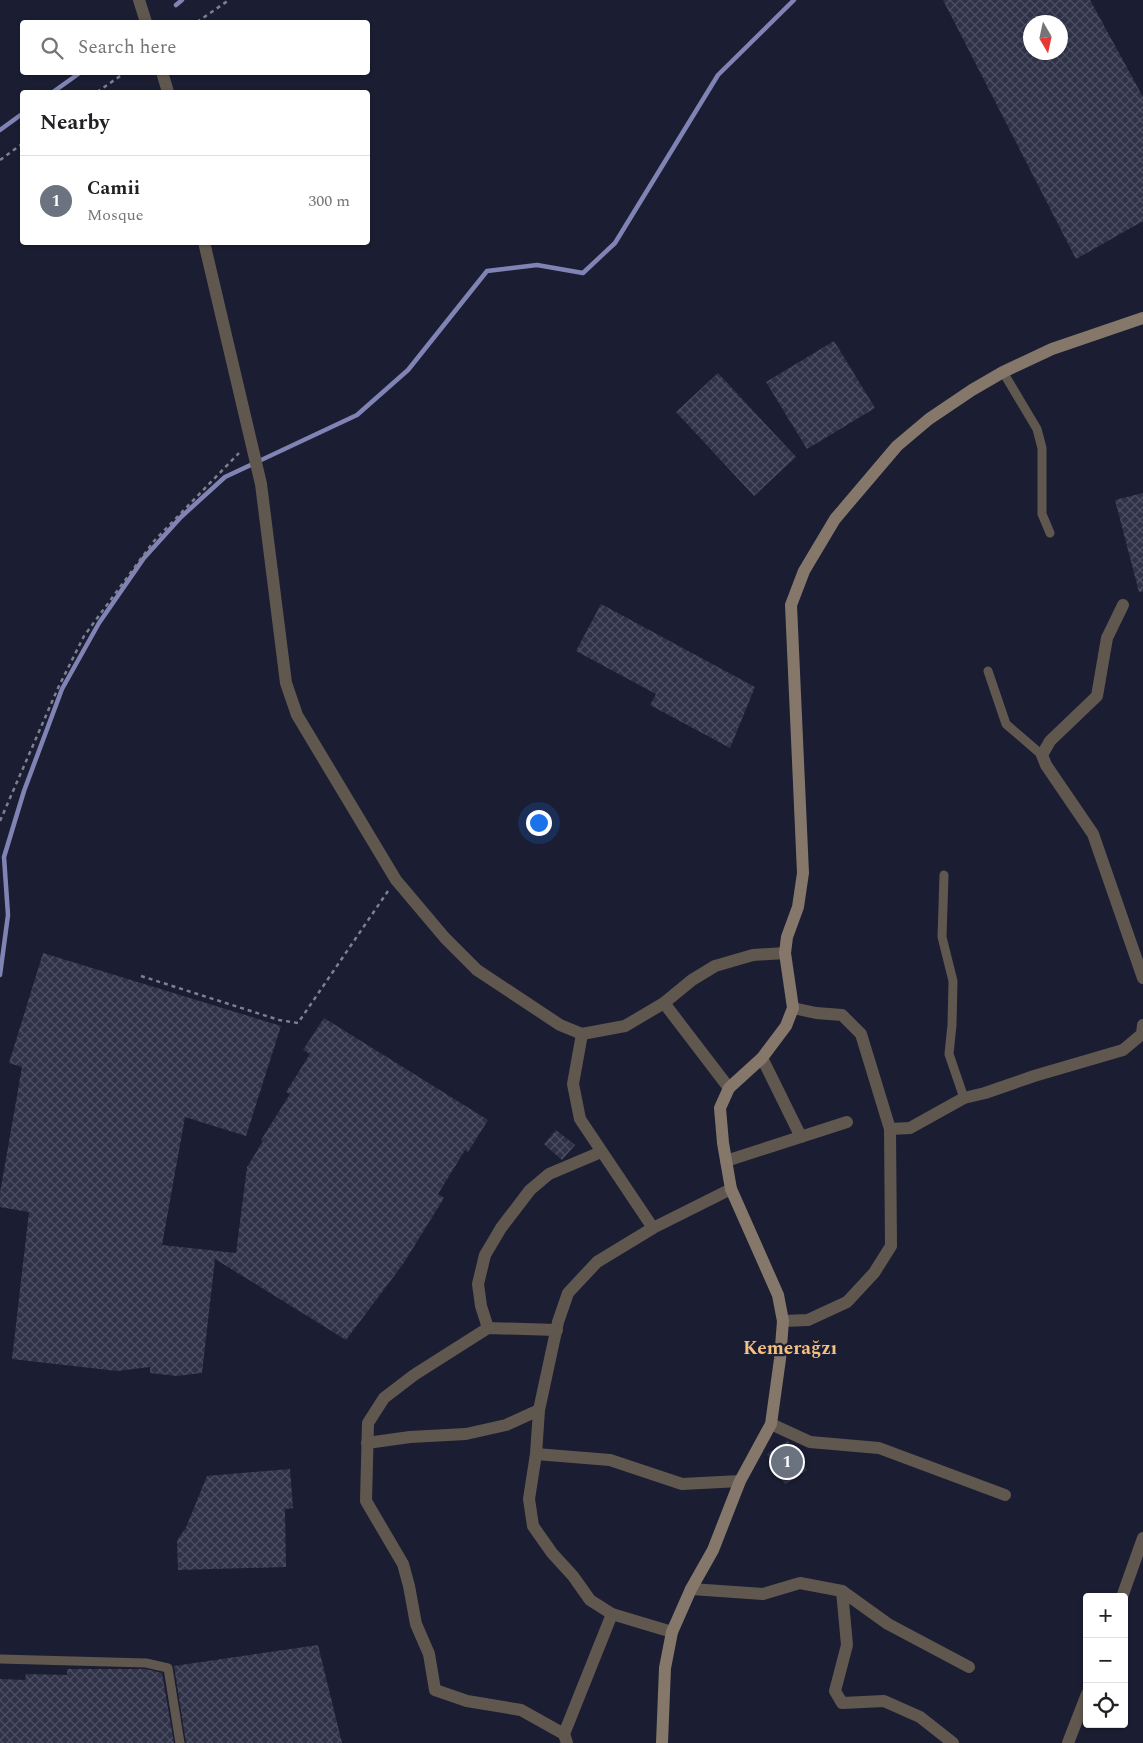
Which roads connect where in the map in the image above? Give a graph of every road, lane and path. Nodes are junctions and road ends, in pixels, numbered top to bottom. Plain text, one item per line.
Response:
1 (139, 0) edge
2 (230, 0) edge
3 (145, 20) edge
4 (200, 20) edge
5 (122, 75) edge
6 (163, 75) edge
7 (100, 90) edge
8 (167, 90) edge
9 (20, 145) edge
10 (0, 160) edge
11 (205, 245) edge
12 (1143, 318) edge
13 (1003, 372) junction
14 (251, 443) junction
15 (1050, 533) dead end
16 (1123, 605) dead end
17 (988, 671) dead end
18 (1042, 755) junction
19 (0, 821) edge
20 (944, 875) dead end
21 (396, 880) junction
22 (785, 953) junction
23 (140, 976) dead end
24 (1143, 978) edge
25 (664, 1003) junction
26 (793, 1008) junction
27 (1143, 1032) edge
28 (582, 1034) junction
29 (762, 1058) junction
30 (729, 1088) junction
31 (964, 1098) junction
32 (847, 1122) dead end
33 (890, 1129) junction
34 (801, 1137) junction
35 (602, 1152) junction
36 (726, 1161) junction
37 (731, 1189) junction
38 (653, 1228) junction
39 (783, 1320) junction
40 (488, 1328) junction
41 (557, 1330) junction
42 (540, 1410) junction
43 (771, 1424) junction
44 (367, 1443) junction
45 (536, 1454) junction
46 (740, 1481) junction
47 (1005, 1495) dead end
48 (1143, 1538) edge
49 (690, 1589) junction
50 (842, 1591) junction
51 (1123, 1593) edge
52 (612, 1614) junction
53 (672, 1632) junction
54 (0, 1659) edge
55 (969, 1668) dead end
56 (1083, 1704) edge
57 (566, 1739) edge
58 (180, 1743) edge
59 (662, 1743) edge
60 (953, 1743) edge
61 (1068, 1743) edge

1 - 3 street
2 - 4 path
5 - 7 path
6 - 8 street
9 - 10 path
11 - 14 street
12 - 13 street
13 - 15 lane
13 - 22 street
14 - 19 path
14 - 21 street
16 - 18 street
17 - 18 lane
18 - 24 street
20 - 31 lane
21 - 23 path
21 - 28 street
22 - 25 street
22 - 26 street
25 - 28 street
25 - 30 street
26 - 29 street
26 - 33 street
27 - 31 street
28 - 35 street
29 - 30 street
29 - 34 street
30 - 36 street
31 - 33 street
32 - 34 street
33 - 39 street
34 - 36 street
35 - 38 street
35 - 40 street
36 - 37 street
37 - 38 street
37 - 39 street
38 - 41 street
39 - 43 street
40 - 41 street
40 - 44 street
41 - 42 street
42 - 44 street
42 - 45 street
43 - 46 street
43 - 47 street
44 - 57 street
45 - 46 street
45 - 52 street
46 - 49 street
48 - 51 street
49 - 50 street
49 - 53 street
50 - 55 street
50 - 60 street
52 - 53 street
52 - 57 street
53 - 59 street
54 - 58 lane
56 - 61 street

